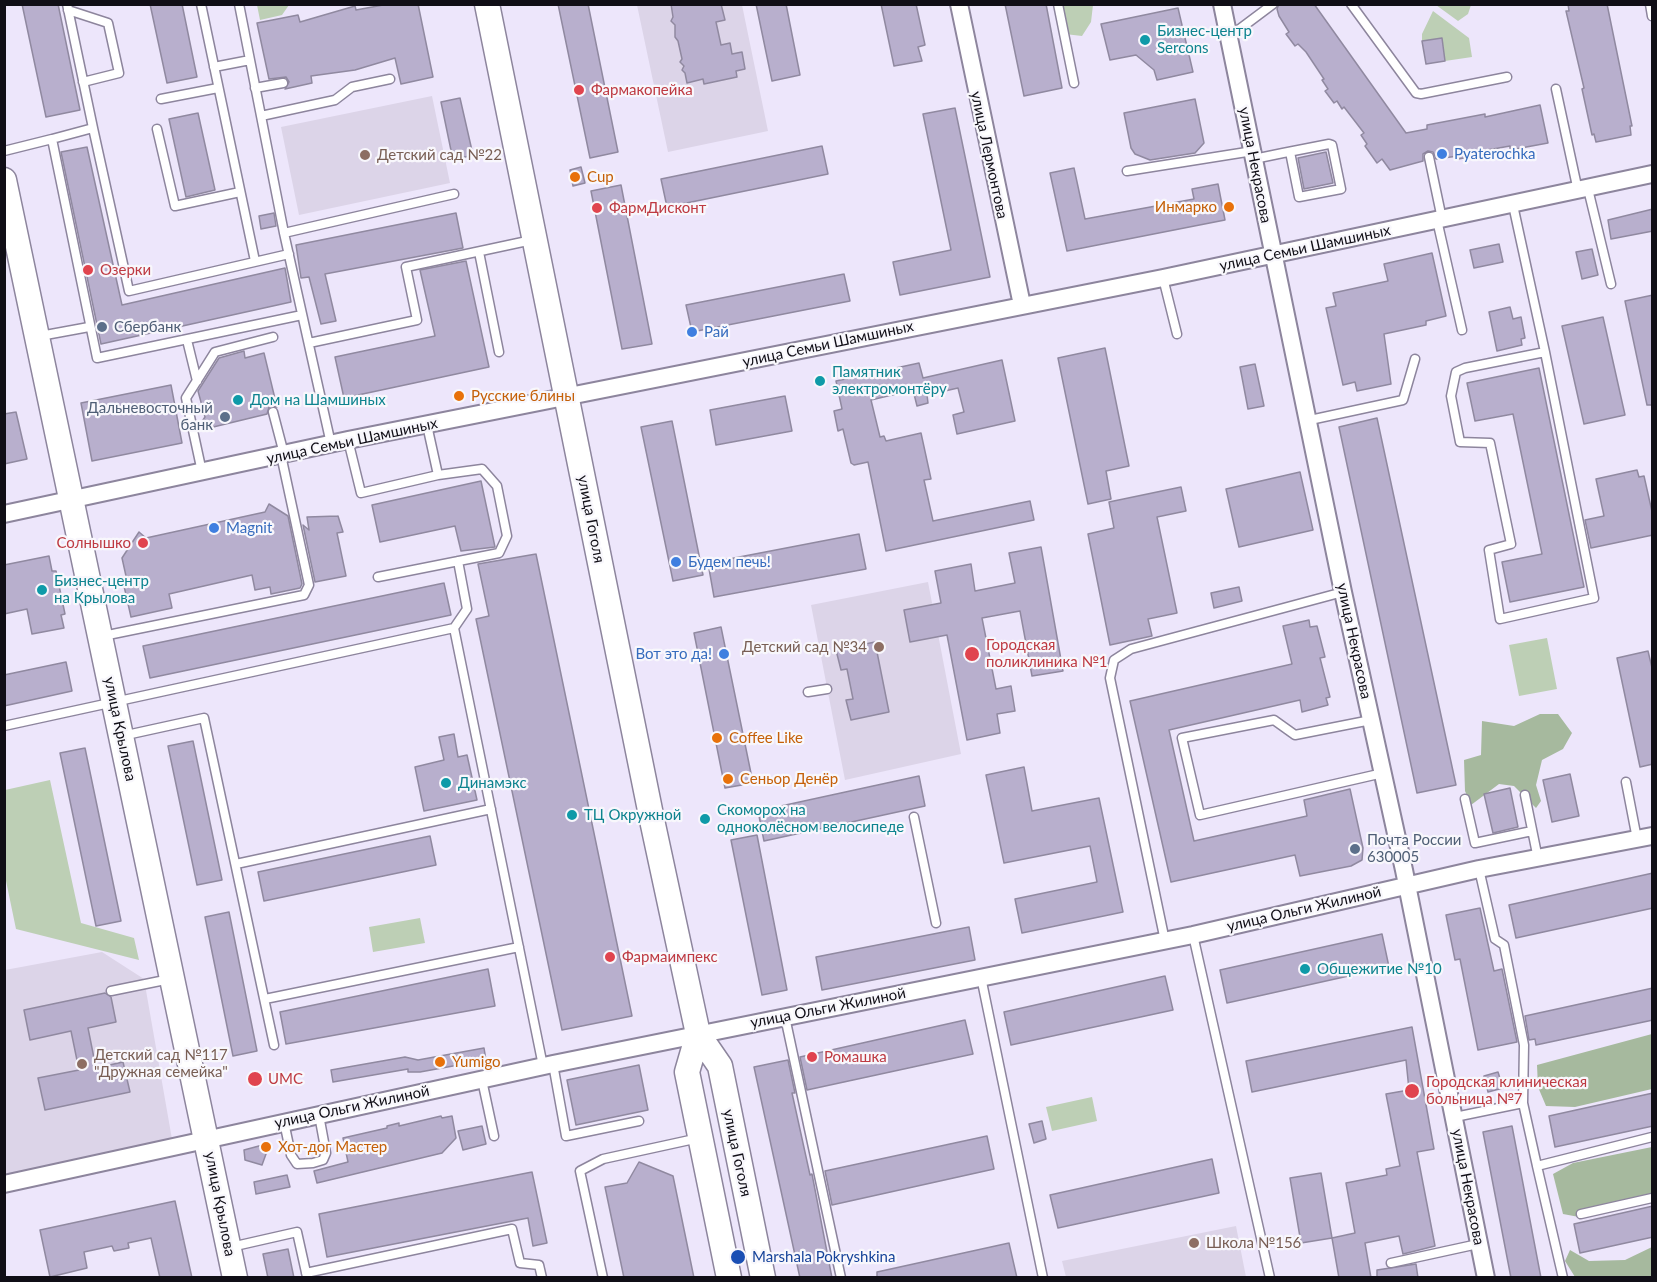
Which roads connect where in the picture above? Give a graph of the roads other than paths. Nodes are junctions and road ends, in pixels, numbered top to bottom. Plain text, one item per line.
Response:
1 (201, 4) edge
2 (239, 4) edge
3 (487, 4) edge
4 (959, 4) edge
5 (1058, 4) edge
6 (1222, 4) edge
7 (1273, 4) edge
8 (1351, 4) edge
9 (1650, 4) edge
10 (68, 7) edge
11 (1653, 16) edge
12 (1229, 37) junction
13 (250, 60) junction
14 (214, 67) junction
15 (1508, 77) dead end
16 (390, 79) dead end
17 (83, 82) junction
18 (283, 83) dead end
19 (1074, 83) dead end
20 (218, 88) junction
21 (255, 88) junction
22 (1556, 89) dead end
23 (161, 99) dead end
24 (261, 116) junction
25 (93, 128) junction
26 (157, 129) dead end
27 (52, 139) junction
28 (4, 151) edge
29 (1290, 152) junction
30 (1254, 155) junction
31 (1429, 157) dead end
32 (1127, 171) dead end
33 (1653, 174) edge
34 (4, 180) edge
35 (1583, 190) junction
36 (240, 192) junction
37 (454, 194) dead end
38 (1513, 205) junction
39 (8, 220) edge
40 (1439, 220) junction
41 (284, 233) junction
42 (534, 240) junction
43 (480, 252) junction
44 (289, 254) junction
45 (1274, 254) junction
46 (255, 261) junction
47 (1162, 278) junction
48 (1611, 284) dead end
49 (1022, 305) junction
50 (302, 315) junction
51 (89, 327) junction
52 (1462, 330) dead end
53 (1177, 334) dead end
54 (37, 336) junction
55 (273, 337) dead end
56 (187, 340) junction
57 (309, 343) junction
58 (499, 352) dead end
59 (1545, 352) junction
60 (1415, 359) dead end
61 (197, 381) junction
62 (566, 396) junction
63 (273, 412) dead end
64 (1310, 420) junction
65 (427, 425) junction
66 (348, 440) junction
67 (331, 444) junction
68 (282, 455) junction
69 (202, 472) junction
70 (438, 475) junction
71 (71, 501) junction
72 (4, 514) edge
73 (458, 561) junction
74 (378, 577) dead end
75 (1343, 592) junction
76 (454, 628) junction
77 (100, 636) junction
78 (827, 689) dead end
79 (808, 692) dead end
80 (114, 702) junction
81 (1371, 720) junction
82 (4, 726) edge
83 (122, 736) junction
84 (1383, 773) junction
85 (1626, 782) dead end
86 (1525, 795) dead end
87 (1465, 799) dead end
88 (491, 809) junction
89 (914, 817) dead end
90 (1532, 831) junction
91 (1645, 837) edge
92 (1538, 859) junction
93 (236, 864) junction
94 (1479, 868) junction
95 (1407, 885) junction
96 (936, 923) dead end
97 (1193, 935) junction
98 (1165, 940) junction
99 (519, 947) junction
100 (981, 977) junction
101 (173, 978) junction
102 (111, 991) dead end
103 (265, 999) junction
104 (785, 1016) junction
105 (698, 1034) junction
106 (274, 1045) dead end
107 (548, 1065) junction
108 (482, 1080) junction
109 (1523, 1103) junction
110 (319, 1114) junction
111 (1455, 1117) junction
112 (639, 1121) dead end
113 (284, 1122) junction
114 (494, 1136) dead end
115 (1653, 1137) edge
116 (207, 1138) junction
117 (700, 1138) junction
118 (1537, 1166) junction
119 (4, 1184) edge
120 (1653, 1198) edge
121 (1581, 1214) dead end
122 (1479, 1244) junction
123 (229, 1247) junction
124 (1391, 1263) dead end
125 (306, 1275) edge
126 (235, 1278) edge
127 (542, 1278) edge
128 (603, 1278) edge
129 (729, 1278) edge
130 (763, 1278) edge
131 (841, 1278) edge
132 (1043, 1278) edge
133 (1270, 1278) edge
134 (1486, 1278) edge
135 (1563, 1278) edge

1 - 14 lane
2 - 13 lane
3 - 42 main road, улица Гоголя
4 - 49 street, улица Лермонтова
5 - 19 lane
6 - 12 street, улица Некрасова
7 - 12 lane
8 - 15 lane
9 - 11 lane
10 - 17 lane
10 - 17 lane
12 - 30 street, улица Некрасова
13 - 14 lane
13 - 21 lane
14 - 20 lane
16 - 24 lane
17 - 25 lane
18 - 21 lane
20 - 23 lane
20 - 36 lane
21 - 24 lane
22 - 35 lane
24 - 41 lane
25 - 27 lane
25 - 46 lane
26 - 36 lane
27 - 28 lane
27 - 51 lane
29 - 29 lane
29 - 30 lane
30 - 32 lane
30 - 45 street, улица Некрасова
31 - 40 lane
33 - 35 street, улица Семьи Шамшиных
34 - 39 main road, улица Крылова
35 - 38 street, улица Семьи Шамшиных
35 - 48 lane
36 - 46 lane
37 - 41 lane
38 - 40 street, улица Семьи Шамшиных
38 - 59 lane
39 - 54 main road, улица Крылова
40 - 45 street, улица Семьи Шамшиных
40 - 52 lane
41 - 44 lane
42 - 43 lane
42 - 62 main road, улица Гоголя
43 - 57 lane
43 - 58 lane
44 - 46 lane
44 - 50 lane
45 - 47 street, улица Семьи Шамшиных
45 - 64 street, улица Некрасова
47 - 49 street, улица Семьи Шамшиных
47 - 53 lane
49 - 62 street, улица Семьи Шамшиных
50 - 56 lane
50 - 57 lane
51 - 54 lane
51 - 56 lane
54 - 71 main road, улица Крылова
55 - 61 lane
56 - 61 lane
57 - 67 lane
59 - 59 lane
60 - 64 lane
61 - 69 lane
62 - 65 street, улица Семьи Шамшиных
62 - 105 main road, улица Гоголя
63 - 68 lane
64 - 75 street, улица Некрасова
65 - 66 street, улица Семьи Шамшиных
65 - 70 lane
66 - 67 street, улица Семьи Шамшиных
66 - 70 lane
67 - 68 street, улица Семьи Шамшиных
68 - 69 street, улица Семьи Шамшиных
68 - 77 lane
69 - 71 street, улица Семьи Шамшиных
70 - 73 lane
71 - 72 street, улица Семьи Шамшиных
71 - 77 main road, улица Крылова
73 - 74 lane
73 - 76 lane
75 - 81 street, улица Некрасова
75 - 98 lane
76 - 80 lane
76 - 88 lane
77 - 80 main road, улица Крылова
78 - 79 lane
80 - 82 lane
80 - 83 main road, улица Крылова
81 - 84 street, улица Некрасова
81 - 84 lane
83 - 93 lane
83 - 101 main road, улица Крылова
84 - 95 street, улица Некрасова
85 - 91 lane
86 - 90 lane
87 - 90 lane
88 - 93 lane
88 - 99 lane
89 - 96 lane
90 - 92 lane
91 - 92 street, улица Ольги Жилиной
92 - 94 street, улица Ольги Жилиной
93 - 103 lane
94 - 95 street, улица Ольги Жилиной
94 - 109 lane
95 - 97 street, улица Ольги Жилиной
95 - 111 street, улица Некрасова
97 - 98 street, улица Ольги Жилиной
97 - 133 lane
98 - 100 street, улица Ольги Жилиной
99 - 103 lane
99 - 107 lane
100 - 104 street, улица Ольги Жилиной
100 - 132 lane
101 - 102 lane
101 - 116 main road, улица Крылова
103 - 106 lane
104 - 105 street, улица Ольги Жилиной
104 - 131 lane
105 - 107 street, улица Ольги Жилиной
105 - 117 main road, улица Гоголя
105 - 130 main road, улица Гоголя
107 - 108 street, улица Ольги Жилиной
107 - 112 lane
108 - 110 street, улица Ольги Жилиной
108 - 114 lane
109 - 111 lane
109 - 118 lane
110 - 113 street, улица Ольги Жилиной
110 - 113 lane
111 - 122 street, улица Некрасова
113 - 116 street, улица Ольги Жилиной
115 - 118 lane
116 - 119 street, улица Ольги Жилиной
116 - 123 main road, улица Крылова
117 - 128 lane
117 - 129 main road, улица Гоголя
118 - 135 lane
120 - 121 lane
122 - 124 lane
122 - 134 street, улица Некрасова
123 - 125 lane
123 - 126 main road, улица Крылова
125 - 127 lane

